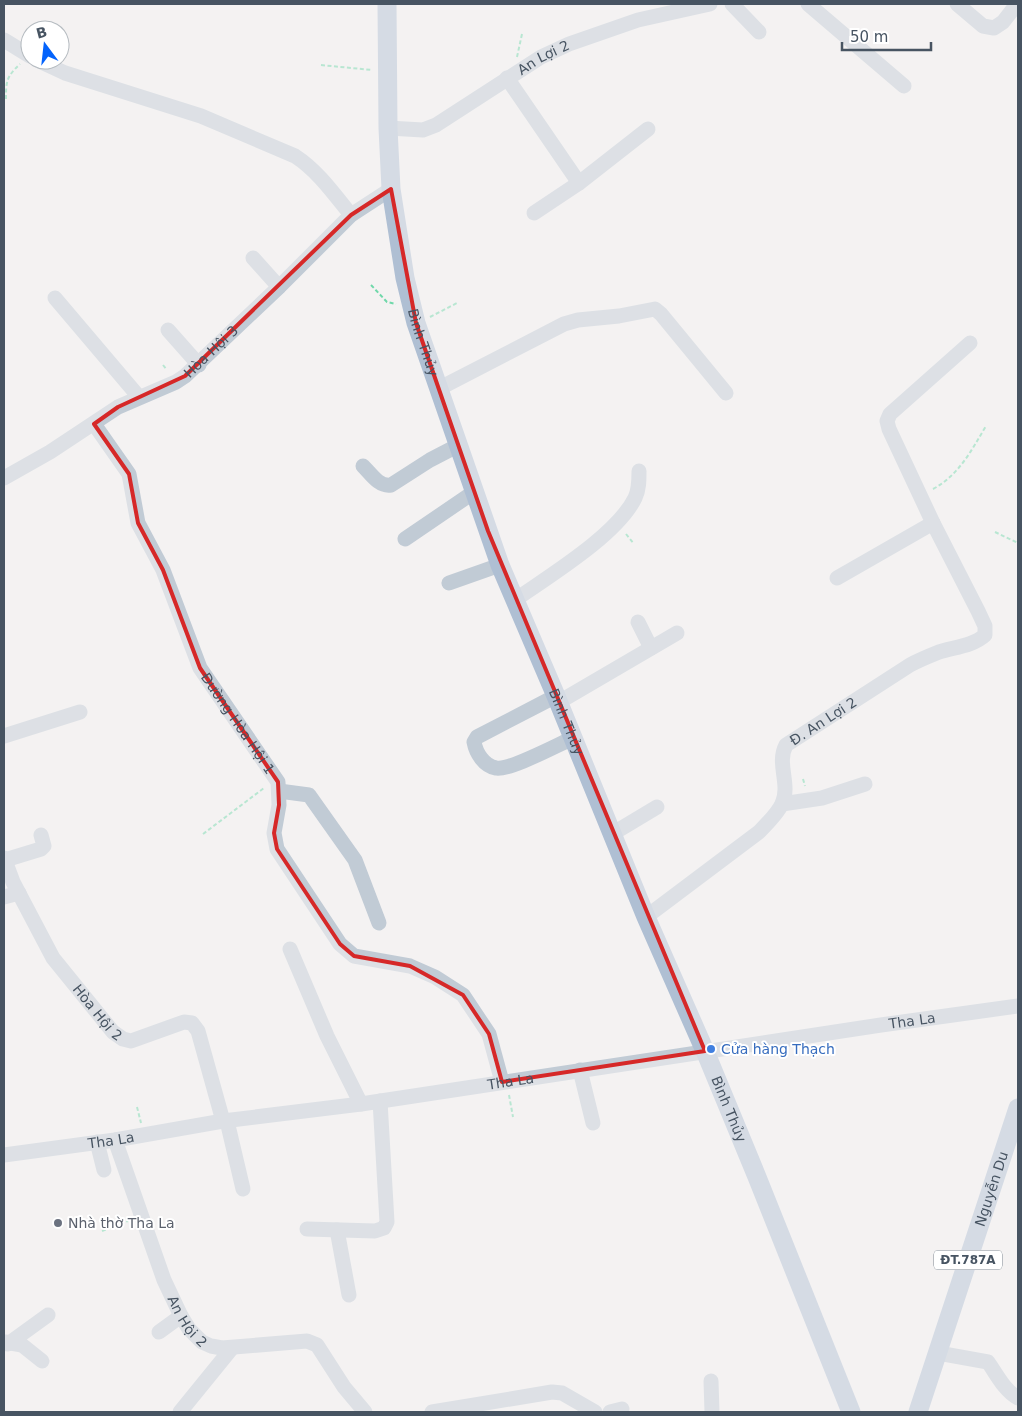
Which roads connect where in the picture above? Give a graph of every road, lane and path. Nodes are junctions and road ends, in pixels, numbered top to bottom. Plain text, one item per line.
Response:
1 (387, 4) edge
2 (710, 4) edge
3 (732, 4) edge
4 (808, 4) edge
5 (957, 4) edge
6 (1017, 4) edge
7 (759, 32) dead end
8 (522, 34) dead end
9 (4, 40) edge
10 (20, 50) edge
11 (320, 65) dead end
12 (20, 67) edge
13 (59, 70) edge
14 (387, 72) junction
15 (510, 76) junction
16 (904, 86) dead end
17 (6, 100) dead end
18 (388, 128) junction
19 (648, 129) dead end
20 (579, 183) junction
21 (391, 189) junction
22 (534, 213) dead end
23 (351, 215) junction
24 (253, 258) dead end
25 (371, 285) dead end
26 (279, 287) junction
27 (55, 298) dead end
28 (457, 303) dead end
29 (415, 315) junction
30 (168, 330) dead end
31 (970, 342) dead end
32 (199, 365) junction
33 (438, 389) junction
34 (726, 393) dead end
35 (139, 397) junction
36 (94, 424) junction
37 (986, 426) dead end
38 (458, 446) junction
39 (363, 466) dead end
40 (639, 472) dead end
41 (4, 478) edge
42 (474, 492) junction
43 (920, 496) junction
44 (932, 523) junction
45 (995, 532) dead end
46 (405, 539) dead end
47 (1018, 543) edge
48 (500, 565) junction
49 (837, 578) dead end
50 (449, 584) dead end
51 (514, 600) junction
52 (638, 622) dead end
53 (677, 633) dead end
54 (651, 648) junction
55 (557, 699) junction
56 (80, 712) dead end
57 (4, 736) edge
58 (573, 738) junction
59 (865, 784) dead end
60 (278, 785) junction
61 (782, 804) junction
62 (658, 808) dead end
63 (203, 834) dead end
64 (612, 834) junction
65 (41, 835) dead end
66 (4, 859) edge
67 (19, 893) junction
68 (4, 897) edge
69 (646, 917) junction
70 (380, 923) dead end
71 (290, 949) dead end
72 (1018, 1006) edge
73 (705, 1052) junction
74 (580, 1070) junction
75 (504, 1082) junction
76 (380, 1101) junction
77 (361, 1104) junction
78 (1018, 1108) edge
79 (513, 1117) dead end
80 (225, 1121) junction
81 (593, 1123) dead end
82 (115, 1140) junction
83 (97, 1142) junction
84 (4, 1155) edge
85 (104, 1170) dead end
86 (243, 1189) dead end
87 (142, 1215) junction
88 (307, 1229) dead end
89 (336, 1230) junction
90 (102, 1232) dead end
91 (349, 1295) dead end
92 (48, 1315) dead end
93 (182, 1316) junction
94 (159, 1332) dead end
95 (6, 1342) edge
96 (232, 1348) junction
97 (938, 1353) junction
98 (42, 1361) dead end
99 (711, 1381) dead end
100 (1018, 1398) edge
101 (180, 1412) edge
102 (365, 1412) edge
103 (432, 1412) edge
104 (595, 1412) edge
105 (712, 1412) edge
106 (851, 1412) edge
107 (918, 1412) edge

1 - 14 main road, Bình Thủy
2 - 15 street, An Lợi 2
3 - 7 street
4 - 16 street
5 - 6 street
8 - 15 path
9 - 10 street
11 - 14 path
12 - 17 path
13 - 23 street
14 - 18 main road, Bình Thủy
15 - 18 street, An Lợi 2
15 - 20 street
18 - 21 main road, Bình Thủy
19 - 20 street
20 - 22 street
21 - 23 street, Hòa Hội 3
21 - 29 main road, Bình Thủy
23 - 26 street, Hòa Hội 3
24 - 26 street
25 - 29 path
26 - 32 street, Hòa Hội 3
27 - 35 street
28 - 29 path
29 - 33 main road, Bình Thủy
30 - 32 street
31 - 43 street
32 - 35 street, Hòa Hội 3
33 - 34 street
33 - 38 main road, Bình Thủy
35 - 36 street, Hòa Hội 3
36 - 41 street, Hòa Hội 3
36 - 60 street, Đường Hòa Hội 1
37 - 43 path
38 - 39 street
38 - 42 main road, Bình Thủy
40 - 51 street
42 - 46 street
42 - 48 main road, Bình Thủy
43 - 44 street
44 - 49 street
44 - 61 street, Đ. An Lợi 2
45 - 47 path
48 - 50 street
48 - 51 main road, Bình Thủy
51 - 55 main road, Bình Thủy
52 - 54 street
53 - 54 street
54 - 55 street
55 - 58 main road, Bình Thủy
55 - 58 street
56 - 57 street
58 - 64 main road, Bình Thủy
59 - 61 street
60 - 63 path
60 - 70 street
60 - 75 street, Đường Hòa Hội 1
61 - 69 street
62 - 64 street
64 - 69 main road, Bình Thủy
65 - 66 street
66 - 67 street, Hòa Hội 2
67 - 68 street
67 - 80 street, Hòa Hội 2
69 - 73 main road, Bình Thủy
71 - 77 street
72 - 73 street, Tha La
73 - 74 street, Tha La
73 - 106 main road, Bình Thủy
74 - 75 street, Tha La
74 - 81 street
75 - 76 street, Tha La
75 - 79 path
76 - 77 street, Tha La
76 - 89 street
77 - 80 street, Tha La
78 - 97 main road, Nguyễn Du / ĐT.787A
80 - 82 street, Tha La
80 - 86 street
82 - 83 street, Tha La
82 - 87 street, An Hội 2
83 - 84 street, Tha La
83 - 85 street
87 - 90 path
87 - 93 street, An Hội 2
88 - 89 street
89 - 91 street
92 - 95 street
93 - 94 street
93 - 96 street, An Hội 2
95 - 98 street
96 - 101 street
96 - 102 street, An Hội 2
97 - 100 street
97 - 107 main road, Nguyễn Du / ĐT.787A
99 - 105 street
103 - 104 street

